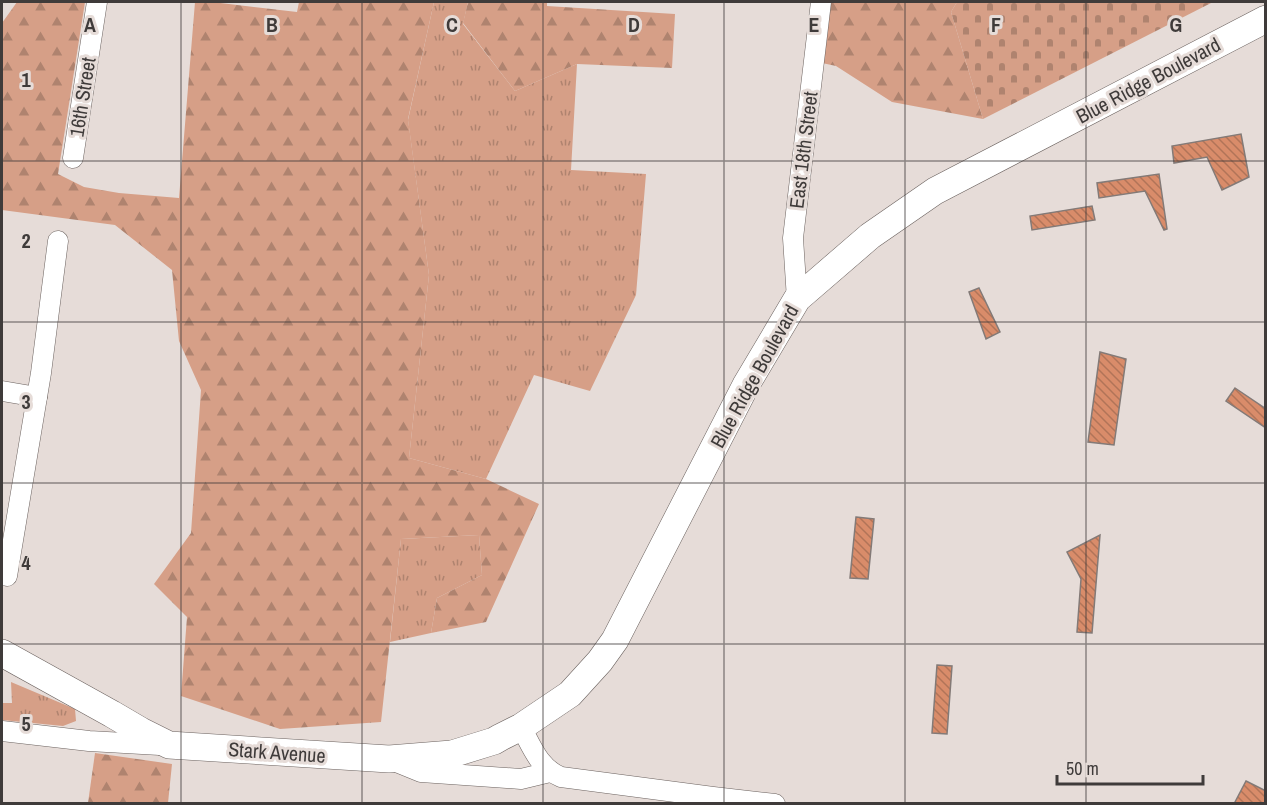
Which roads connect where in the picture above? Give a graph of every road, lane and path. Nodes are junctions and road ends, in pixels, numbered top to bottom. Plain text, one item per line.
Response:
1 (97, 2) edge
2 (821, 2) edge
3 (1266, 19) edge
4 (73, 158) dead end
5 (58, 241) dead end
6 (797, 299) junction
7 (2, 391) edge
8 (37, 397) junction
9 (7, 576) dead end
10 (2, 653) edge
11 (520, 727) junction
12 (2, 731) edge
13 (169, 745) junction
14 (389, 759) junction
15 (550, 772) junction
16 (712, 800) edge
17 (775, 804) edge

1 - 4 street, 16th Street
2 - 6 street, East 18th Street
3 - 6 main road, Blue Ridge Boulevard
5 - 8 street
6 - 11 main road, Blue Ridge Boulevard
7 - 8 street
8 - 9 street
10 - 13 main road
11 - 14 main road, Blue Ridge Boulevard
11 - 15 street
12 - 13 street, Stark Avenue
13 - 14 main road, Stark Avenue
14 - 15 street, Stark Avenue
15 - 16 street, Stark Avenue
16 - 17 street, Stark Avenue

